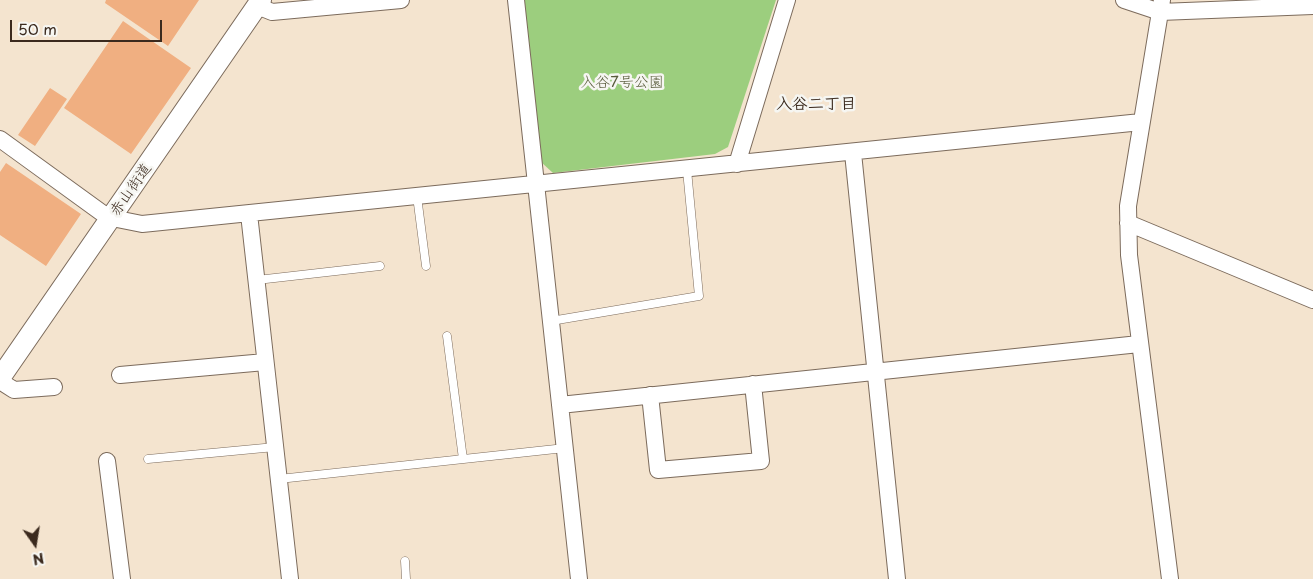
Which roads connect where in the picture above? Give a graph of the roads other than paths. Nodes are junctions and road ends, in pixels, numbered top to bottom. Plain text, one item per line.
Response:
1 (401, 0) edge
2 (516, 0) edge
3 (787, 0) edge
4 (1124, 0) edge
5 (259, 3) edge
6 (1161, 6) edge
7 (1313, 6) edge
8 (1141, 122) junction
9 (0, 139) edge
10 (853, 153) junction
11 (737, 164) junction
12 (687, 170) junction
13 (536, 185) junction
14 (417, 196) junction
15 (249, 214) junction
16 (112, 218) junction
17 (1128, 223) junction
18 (380, 266) dead end
19 (426, 266) dead end
20 (257, 280) junction
21 (1313, 300) edge
22 (550, 321) junction
23 (448, 336) dead end
24 (1139, 344) junction
25 (265, 362) junction
26 (876, 371) junction
27 (120, 375) dead end
28 (0, 380) edge
29 (754, 384) junction
30 (54, 387) dead end
31 (650, 395) junction
32 (560, 405) junction
33 (275, 447) junction
34 (565, 448) junction
35 (148, 459) dead end
36 (464, 459) junction
37 (107, 461) dead end
38 (279, 479) junction
39 (405, 561) dead end
40 (122, 579) edge
41 (290, 579) edge
42 (406, 579) edge
43 (579, 579) edge
44 (897, 579) edge
45 (1170, 579) edge

1 - 5 street
2 - 13 street
3 - 11 street
4 - 6 street
5 - 16 street, 赤山街道
6 - 7 street
6 - 8 street
8 - 10 street
8 - 17 street
9 - 16 street
10 - 11 street
10 - 26 street
11 - 12 street
12 - 13 street
12 - 22 lane
13 - 14 street
13 - 22 street
14 - 15 street
14 - 19 lane
15 - 16 street
15 - 20 street
16 - 28 street, 赤山街道
17 - 21 street
17 - 24 street
18 - 20 lane
20 - 25 street
22 - 32 street
23 - 36 lane
24 - 26 street
24 - 45 street
25 - 27 street
25 - 33 street
26 - 29 street
26 - 44 street
28 - 30 street
29 - 31 street
29 - 31 street
31 - 32 street
32 - 34 street
33 - 35 lane
33 - 38 street
34 - 36 lane
34 - 43 street
36 - 38 lane
37 - 40 street
38 - 41 street
39 - 42 lane

